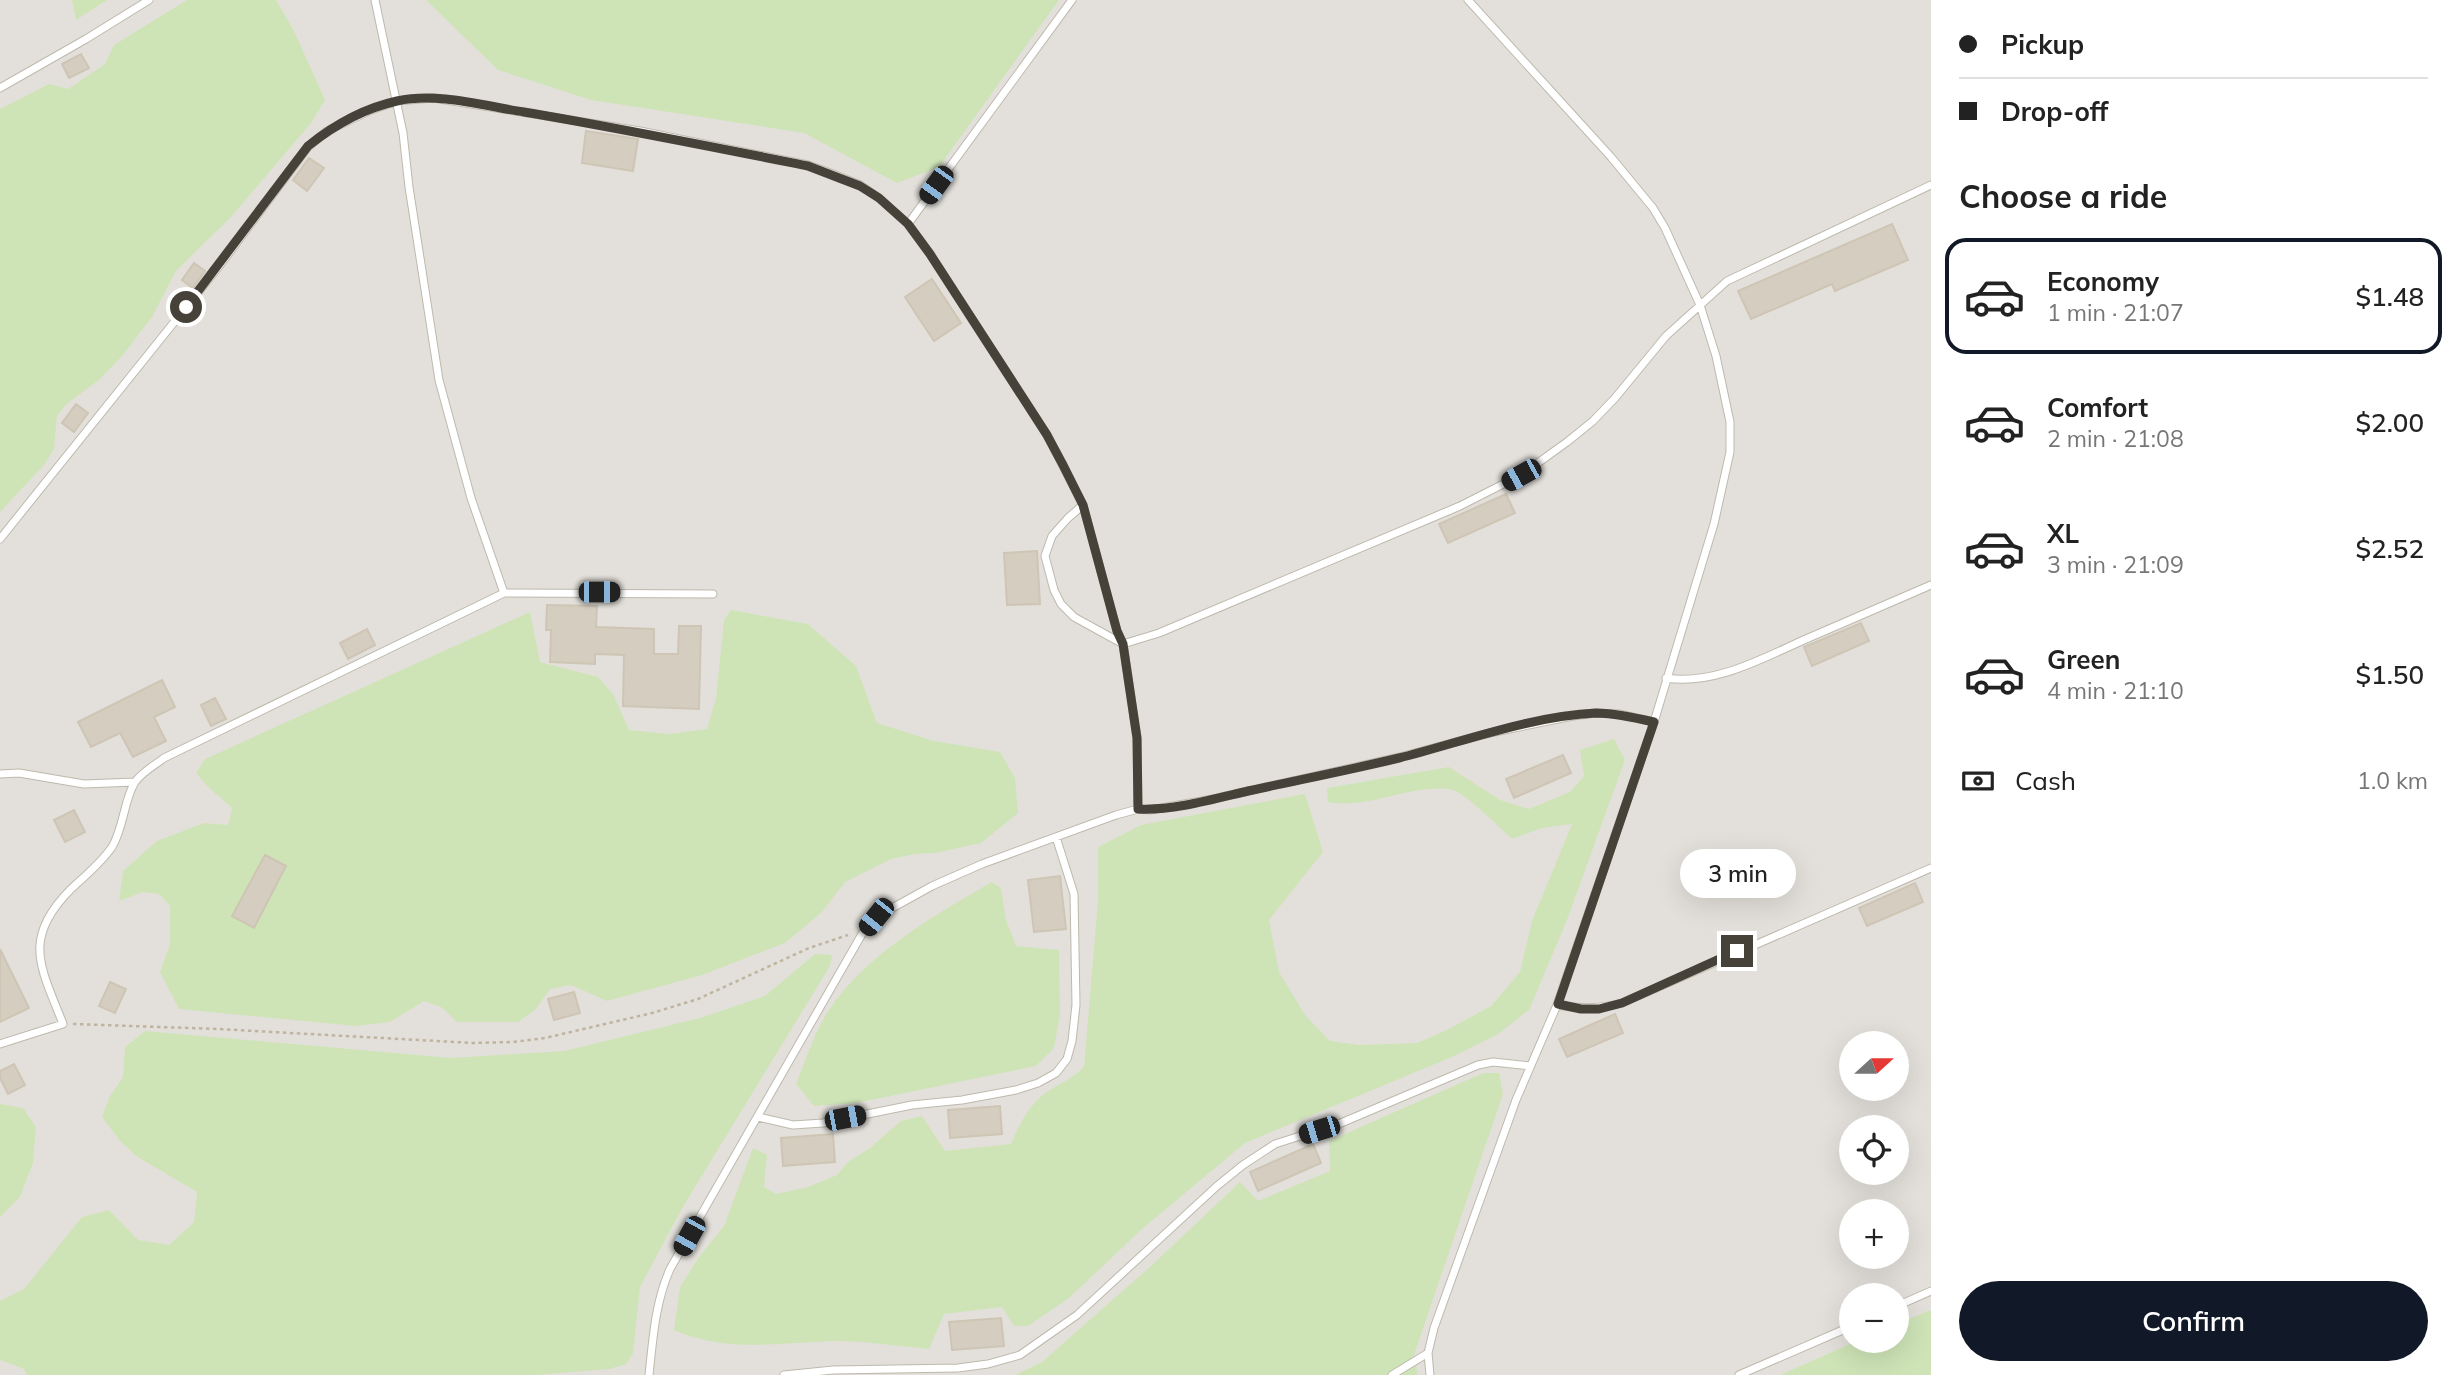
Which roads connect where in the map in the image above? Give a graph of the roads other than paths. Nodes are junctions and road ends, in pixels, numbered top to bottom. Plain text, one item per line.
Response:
1 (149, 0) edge
2 (375, 0) edge
3 (1072, 0) edge
4 (1468, 0) edge
5 (0, 88) edge
6 (397, 101) junction
7 (1931, 185) edge
8 (908, 224) junction
9 (1700, 305) junction
10 (1083, 505) junction
11 (0, 538) edge
12 (1931, 585) edge
13 (504, 593) junction
14 (713, 594) dead end
15 (1123, 644) junction
16 (1666, 678) junction
17 (1654, 722) junction
18 (0, 774) edge
19 (135, 782) junction
20 (1138, 809) junction
21 (1056, 837) junction
22 (1931, 868) edge
23 (1558, 1004) junction
24 (0, 1044) edge
25 (1530, 1066) junction
26 (758, 1117) junction
27 (1931, 1291) edge
28 (1909, 1301) edge
29 (1839, 1332) edge
30 (1428, 1353) junction
31 (649, 1375) edge
32 (784, 1375) edge
33 (1392, 1375) edge
34 (1430, 1375) edge
35 (1739, 1375) edge

1 - 5 lane
2 - 6 lane
3 - 8 lane
4 - 9 lane
6 - 8 lane
6 - 11 lane
6 - 13 lane
7 - 9 lane
8 - 10 lane
9 - 15 lane
9 - 16 lane
10 - 15 lane
10 - 15 lane
12 - 16 lane
13 - 14 lane
13 - 19 lane
15 - 20 lane
16 - 17 lane
17 - 20 lane
17 - 23 lane
18 - 19 lane
19 - 24 lane
20 - 21 lane
21 - 26 lane
21 - 26 lane
22 - 23 lane
23 - 25 lane
25 - 30 lane
25 - 32 lane
26 - 31 lane
27 - 28 lane
29 - 35 lane
30 - 33 lane
30 - 34 lane

